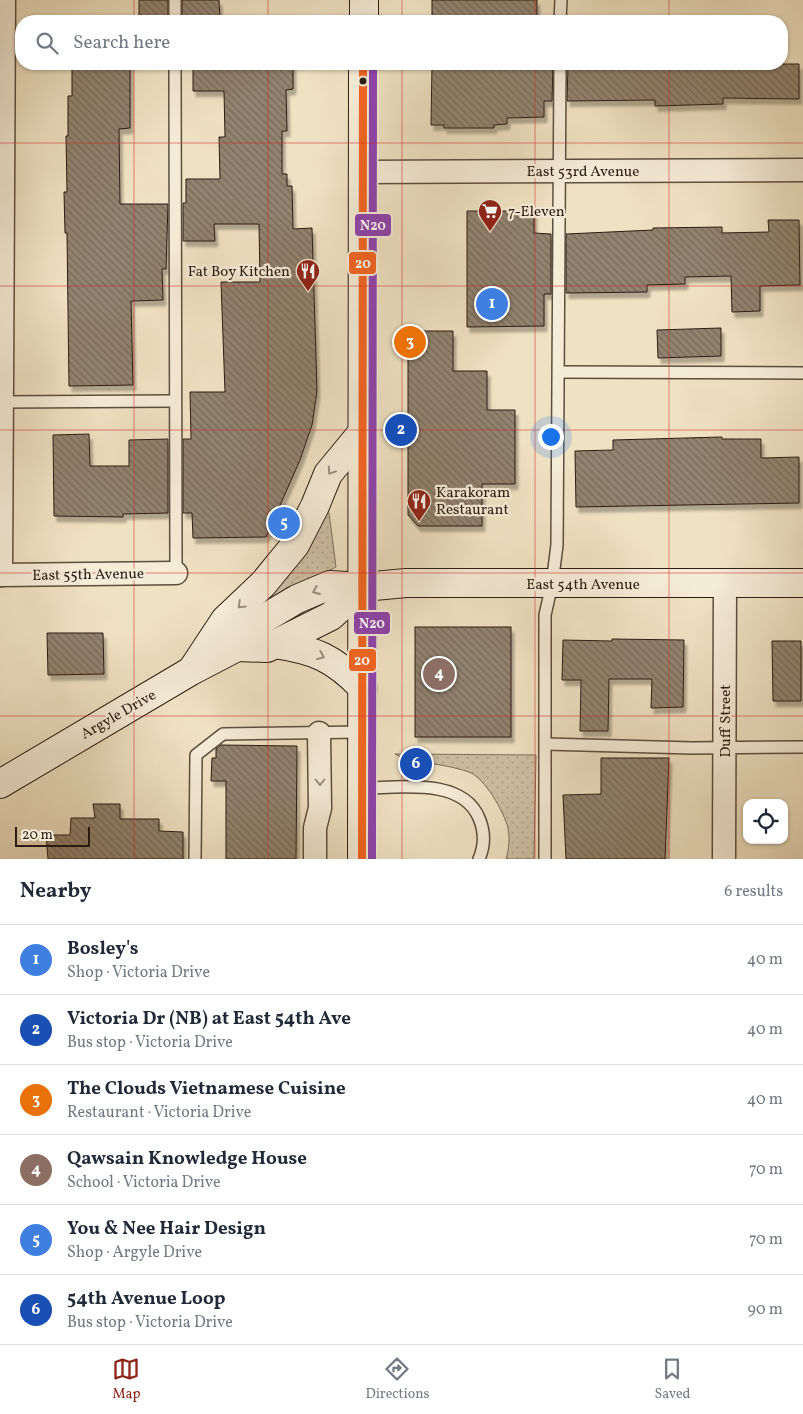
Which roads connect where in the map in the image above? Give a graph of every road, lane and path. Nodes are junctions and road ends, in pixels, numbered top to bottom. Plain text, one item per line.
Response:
1 (4, 0) edge
2 (175, 0) edge
3 (364, 0) edge
4 (561, 0) edge
5 (175, 15) edge
6 (364, 15) edge
7 (560, 15) edge
8 (175, 70) edge
9 (363, 70) edge
10 (560, 70) edge
11 (803, 170) edge
12 (558, 171) junction
13 (363, 172) junction
14 (558, 372) junction
15 (803, 373) edge
16 (175, 401) junction
17 (0, 402) edge
18 (362, 434) junction
19 (176, 573) joint
20 (0, 575) edge
21 (803, 583) edge
22 (552, 584) junction
23 (725, 584) junction
24 (363, 587) junction
25 (274, 644) junction
26 (237, 647) junction
27 (191, 671) junction
28 (363, 688) junction
29 (362, 732) junction
30 (319, 734) junction
31 (546, 744) junction
32 (724, 746) junction
33 (803, 747) edge
34 (0, 784) edge
35 (362, 788) junction
36 (195, 859) edge
37 (314, 859) edge
38 (362, 859) edge
39 (479, 859) edge
40 (545, 859) edge
41 (724, 859) edge

1 - 17 street
2 - 5 lane
3 - 6 street
4 - 7 lane
8 - 16 lane
9 - 13 street
10 - 12 lane
11 - 12 street, East 53rd Avenue
12 - 13 street, East 53rd Avenue
12 - 14 lane
13 - 18 street
14 - 15 lane
14 - 22 lane
16 - 17 lane
16 - 19 lane
17 - 20 street
18 - 24 street
18 -> 27 street
19 - 20 street, East 55th Avenue
21 - 23 street, East 54th Avenue
22 - 23 street, East 54th Avenue
22 - 24 street, East 54th Avenue
22 - 31 lane
23 - 32 street, Duff Street
24 - 25 street, Argyle Drive
24 -> 26 street, Argyle Drive
24 - 28 street
25 - 26 street, Argyle Drive
25 -> 28 street
26 - 27 street, Argyle Drive
27 - 34 street, Argyle Drive
28 - 29 street
29 - 30 lane
29 - 35 street
30 - 36 lane
30 -> 37 street
31 - 32 lane
31 - 40 lane
32 - 33 lane
32 - 41 street, Duff Street
35 - 38 street
35 - 39 lane

